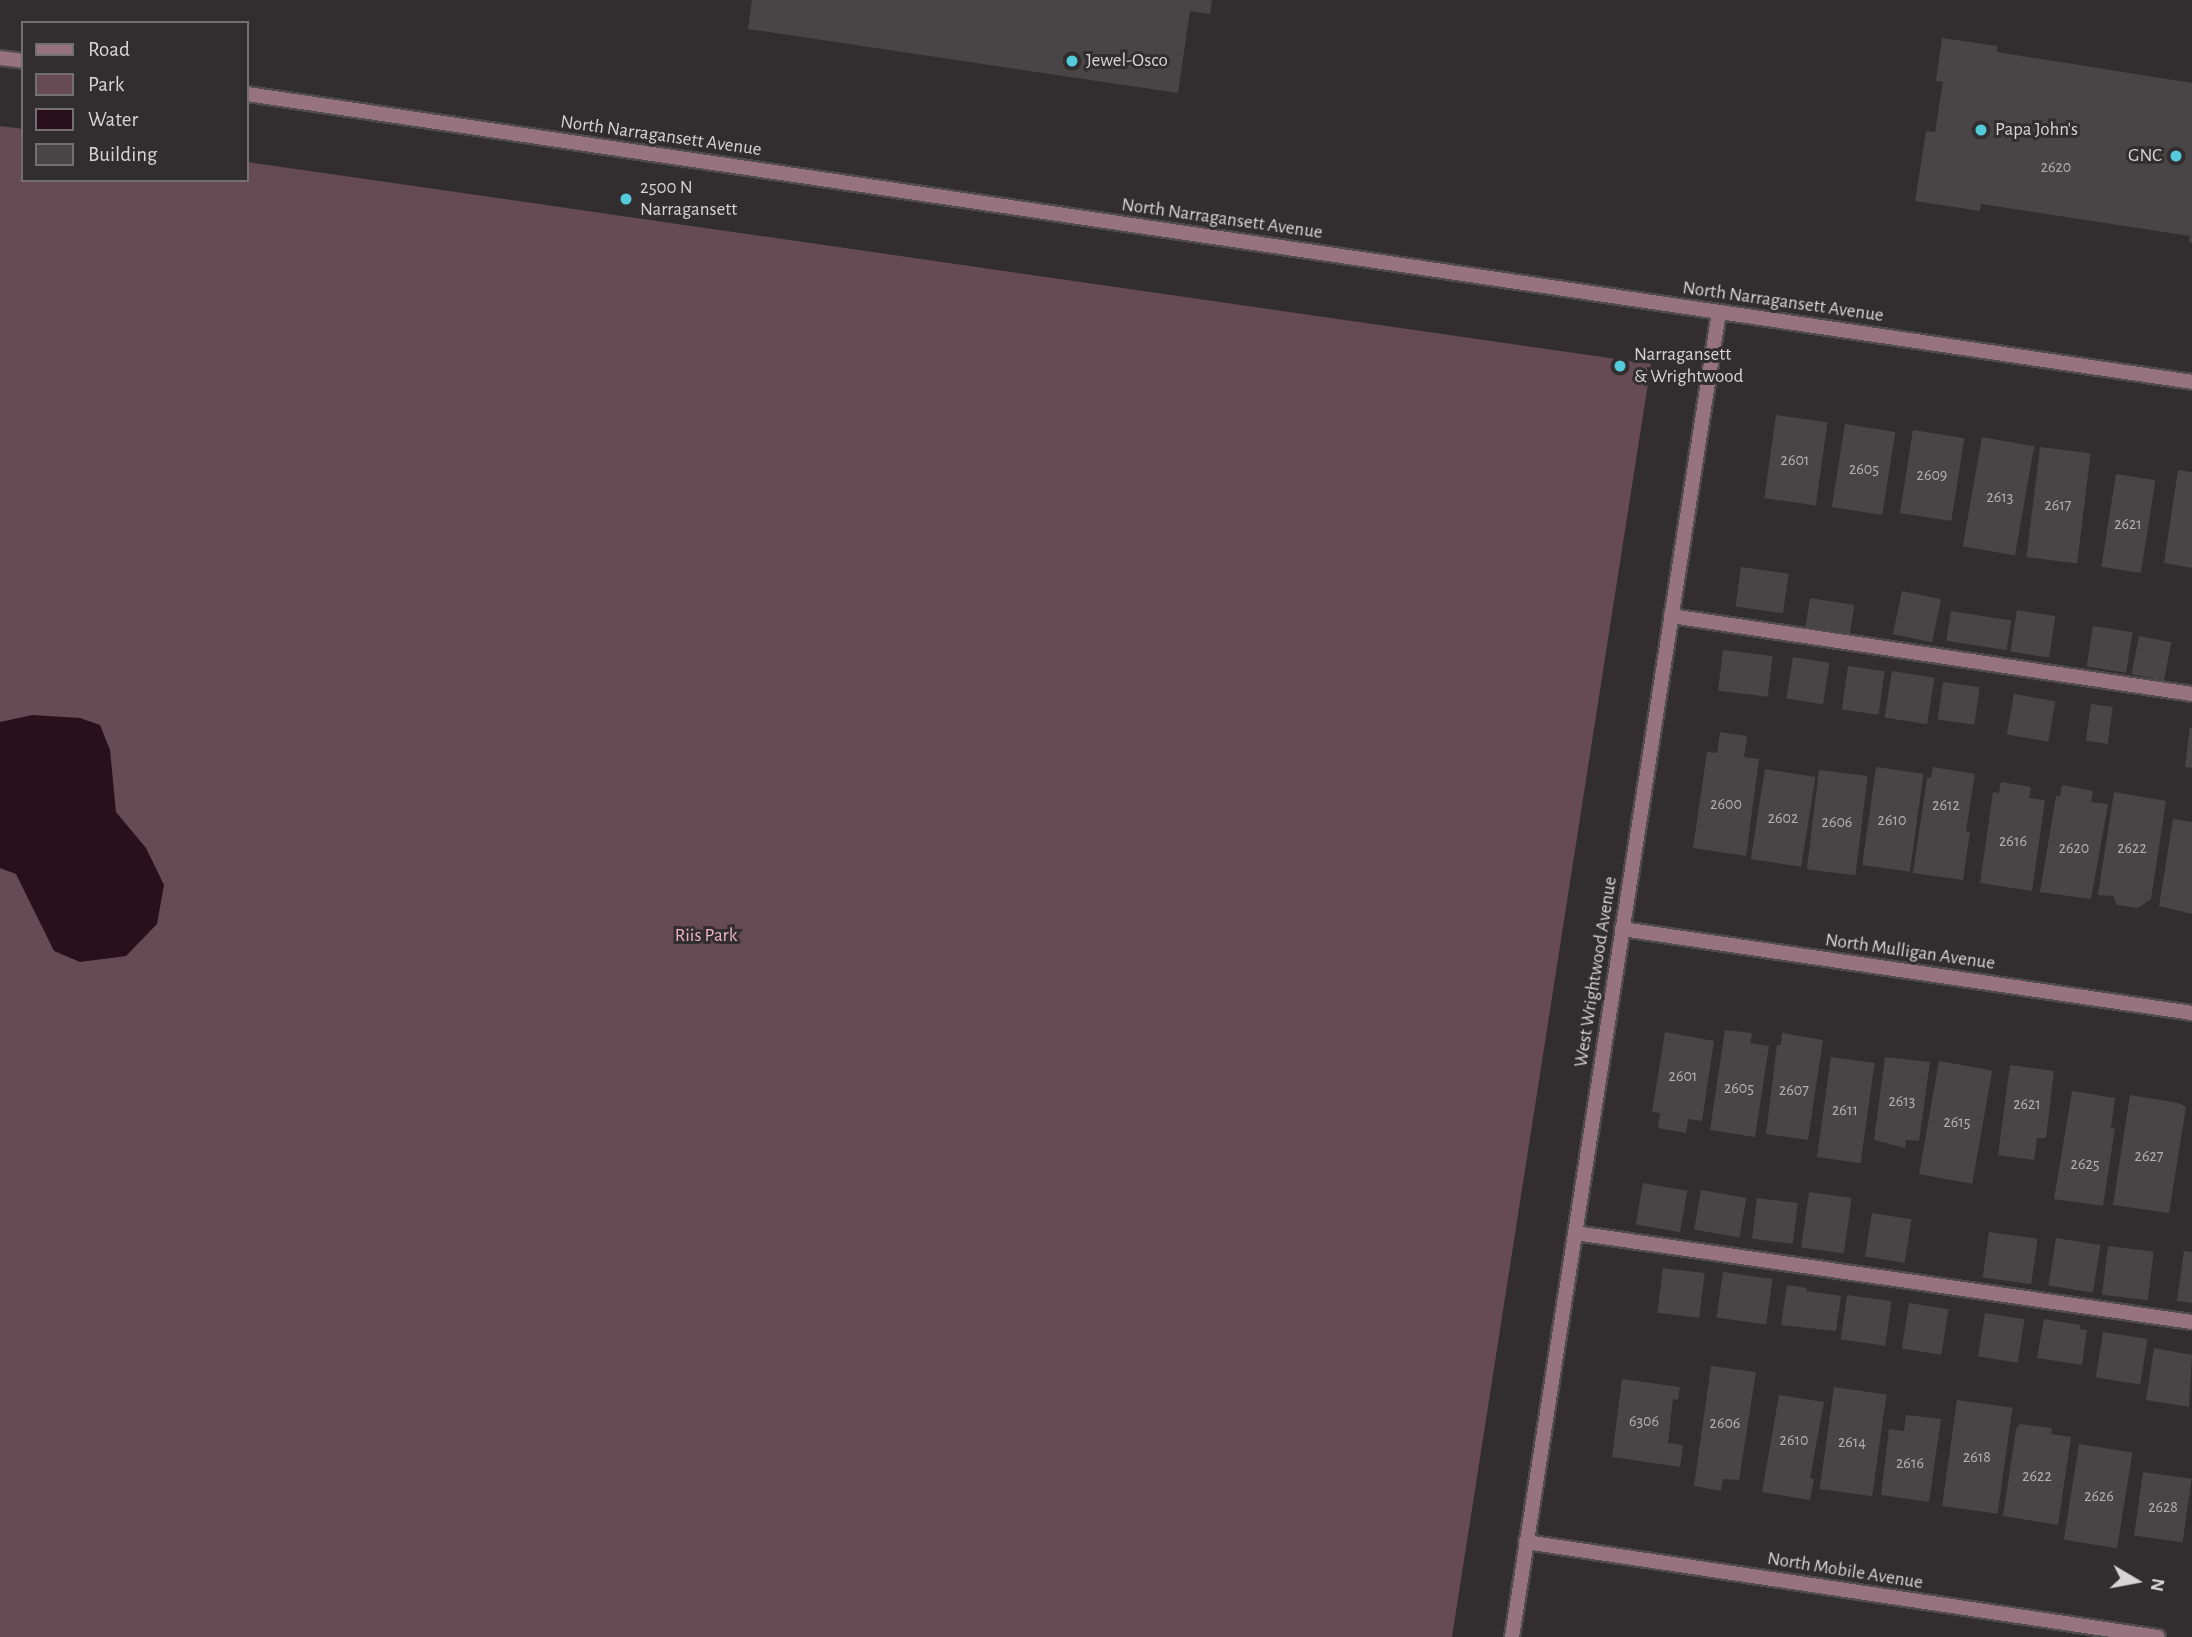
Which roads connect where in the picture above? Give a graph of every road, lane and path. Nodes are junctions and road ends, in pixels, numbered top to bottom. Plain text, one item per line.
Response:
1 (0, 58) edge
2 (21, 61) edge
3 (248, 94) edge
4 (1719, 312) junction
5 (2192, 382) edge
6 (1671, 616) junction
7 (2192, 694) edge
8 (1622, 929) junction
9 (2192, 1013) edge
10 (1575, 1234) junction
11 (2192, 1322) edge
12 (1527, 1542) junction
13 (1512, 1637) edge
14 (2158, 1637) edge

1 - 2 street
3 - 4 street, North Narragansett Avenue
4 - 5 street, North Narragansett Avenue
4 - 6 street, West Wrightwood Avenue
6 - 7 street
6 - 8 street, West Wrightwood Avenue
8 - 9 street, North Mulligan Avenue
8 - 10 street, West Wrightwood Avenue
10 - 11 street
10 - 12 street, West Wrightwood Avenue
12 - 13 street, West Wrightwood Avenue
12 - 14 street, North Mobile Avenue

